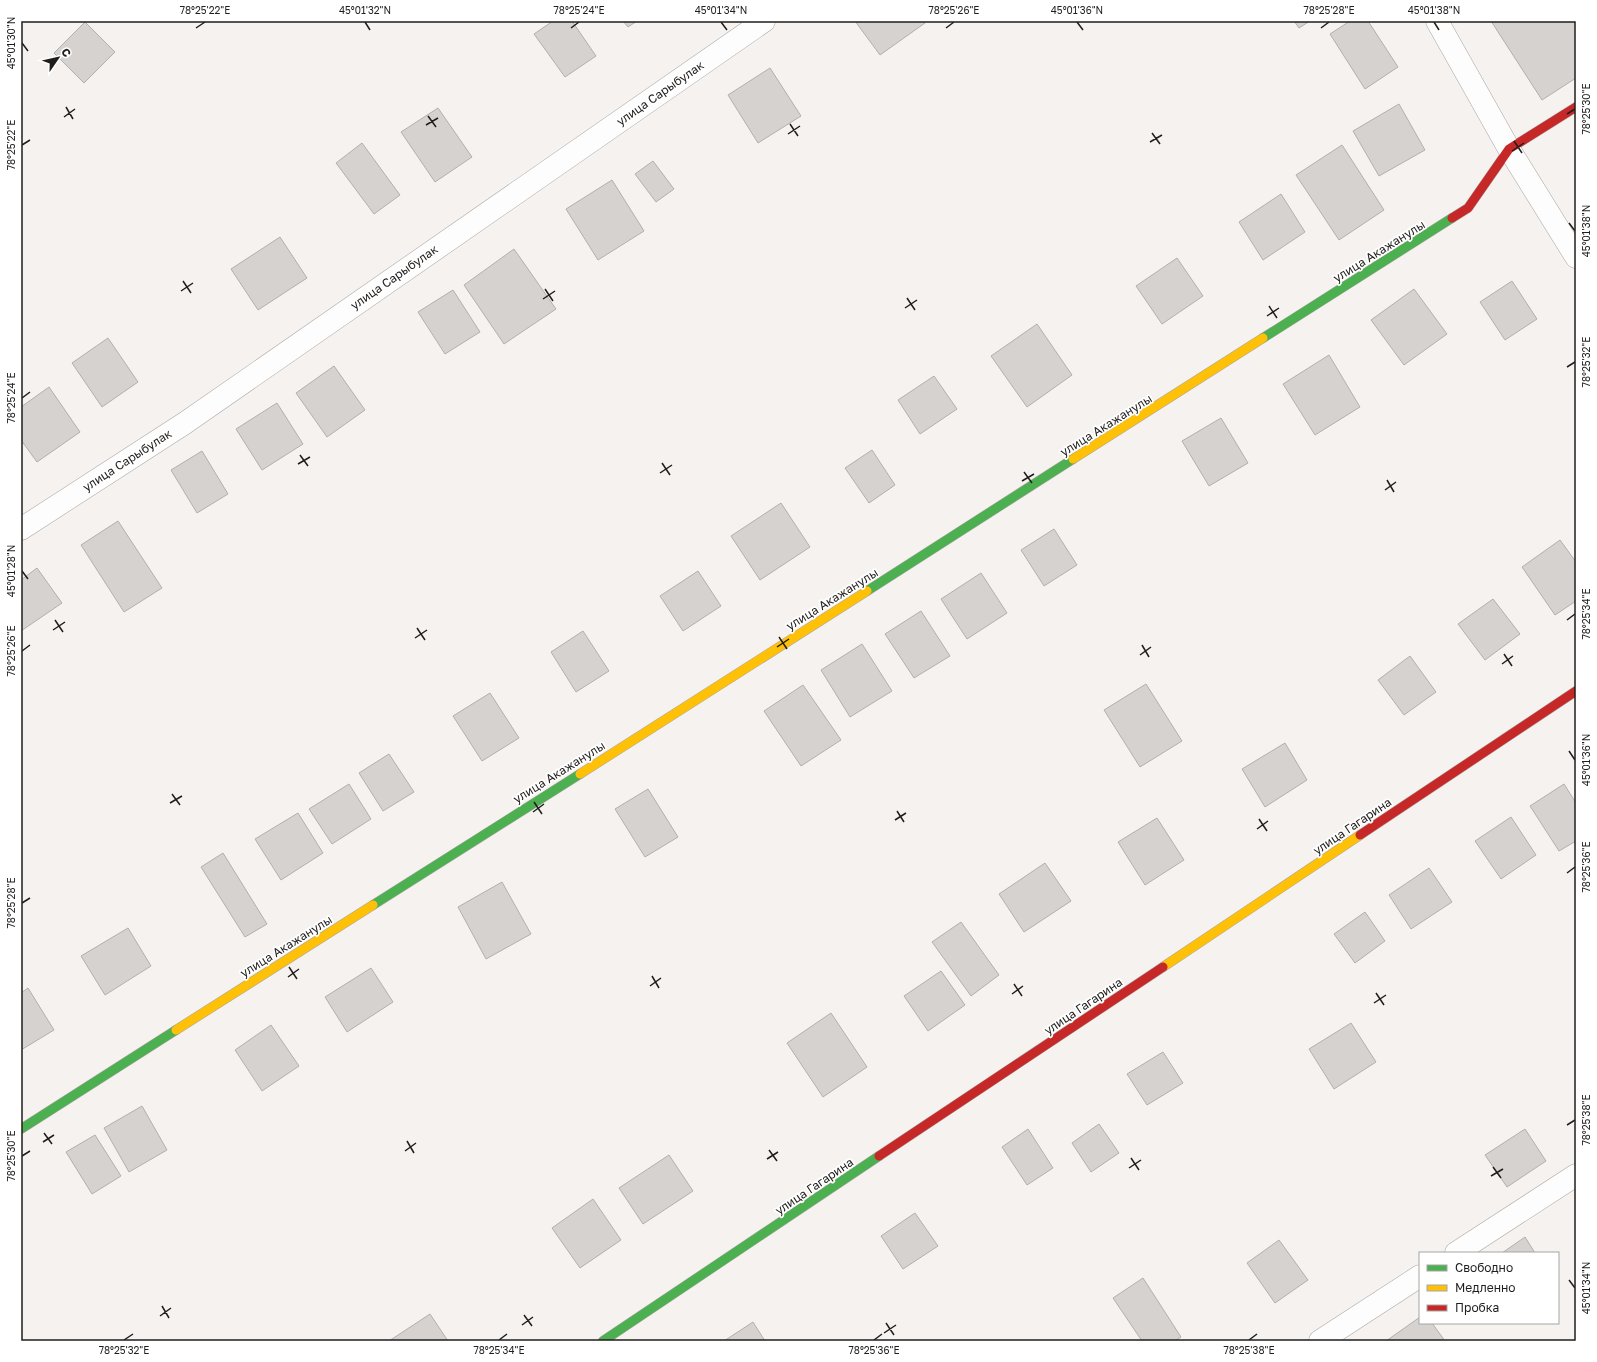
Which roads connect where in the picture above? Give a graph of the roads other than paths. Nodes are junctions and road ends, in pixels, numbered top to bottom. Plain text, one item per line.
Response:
1 (764, 21) edge
2 (1437, 21) edge
3 (1576, 107) edge
4 (1509, 149) junction
5 (1576, 257) edge
6 (21, 529) edge
7 (1576, 691) edge
8 (21, 1129) edge
9 (1576, 1175) edge
10 (1458, 1252) edge
11 (1419, 1277) edge
12 (603, 1341) edge
13 (1320, 1341) edge

1 - 6 street, улица Сарыбулак
2 - 4 street
3 - 4 street, улица Акажанулы
4 - 5 street
4 - 8 street, улица Акажанулы
7 - 12 street, улица Гагарина
9 - 10 street
11 - 13 street

